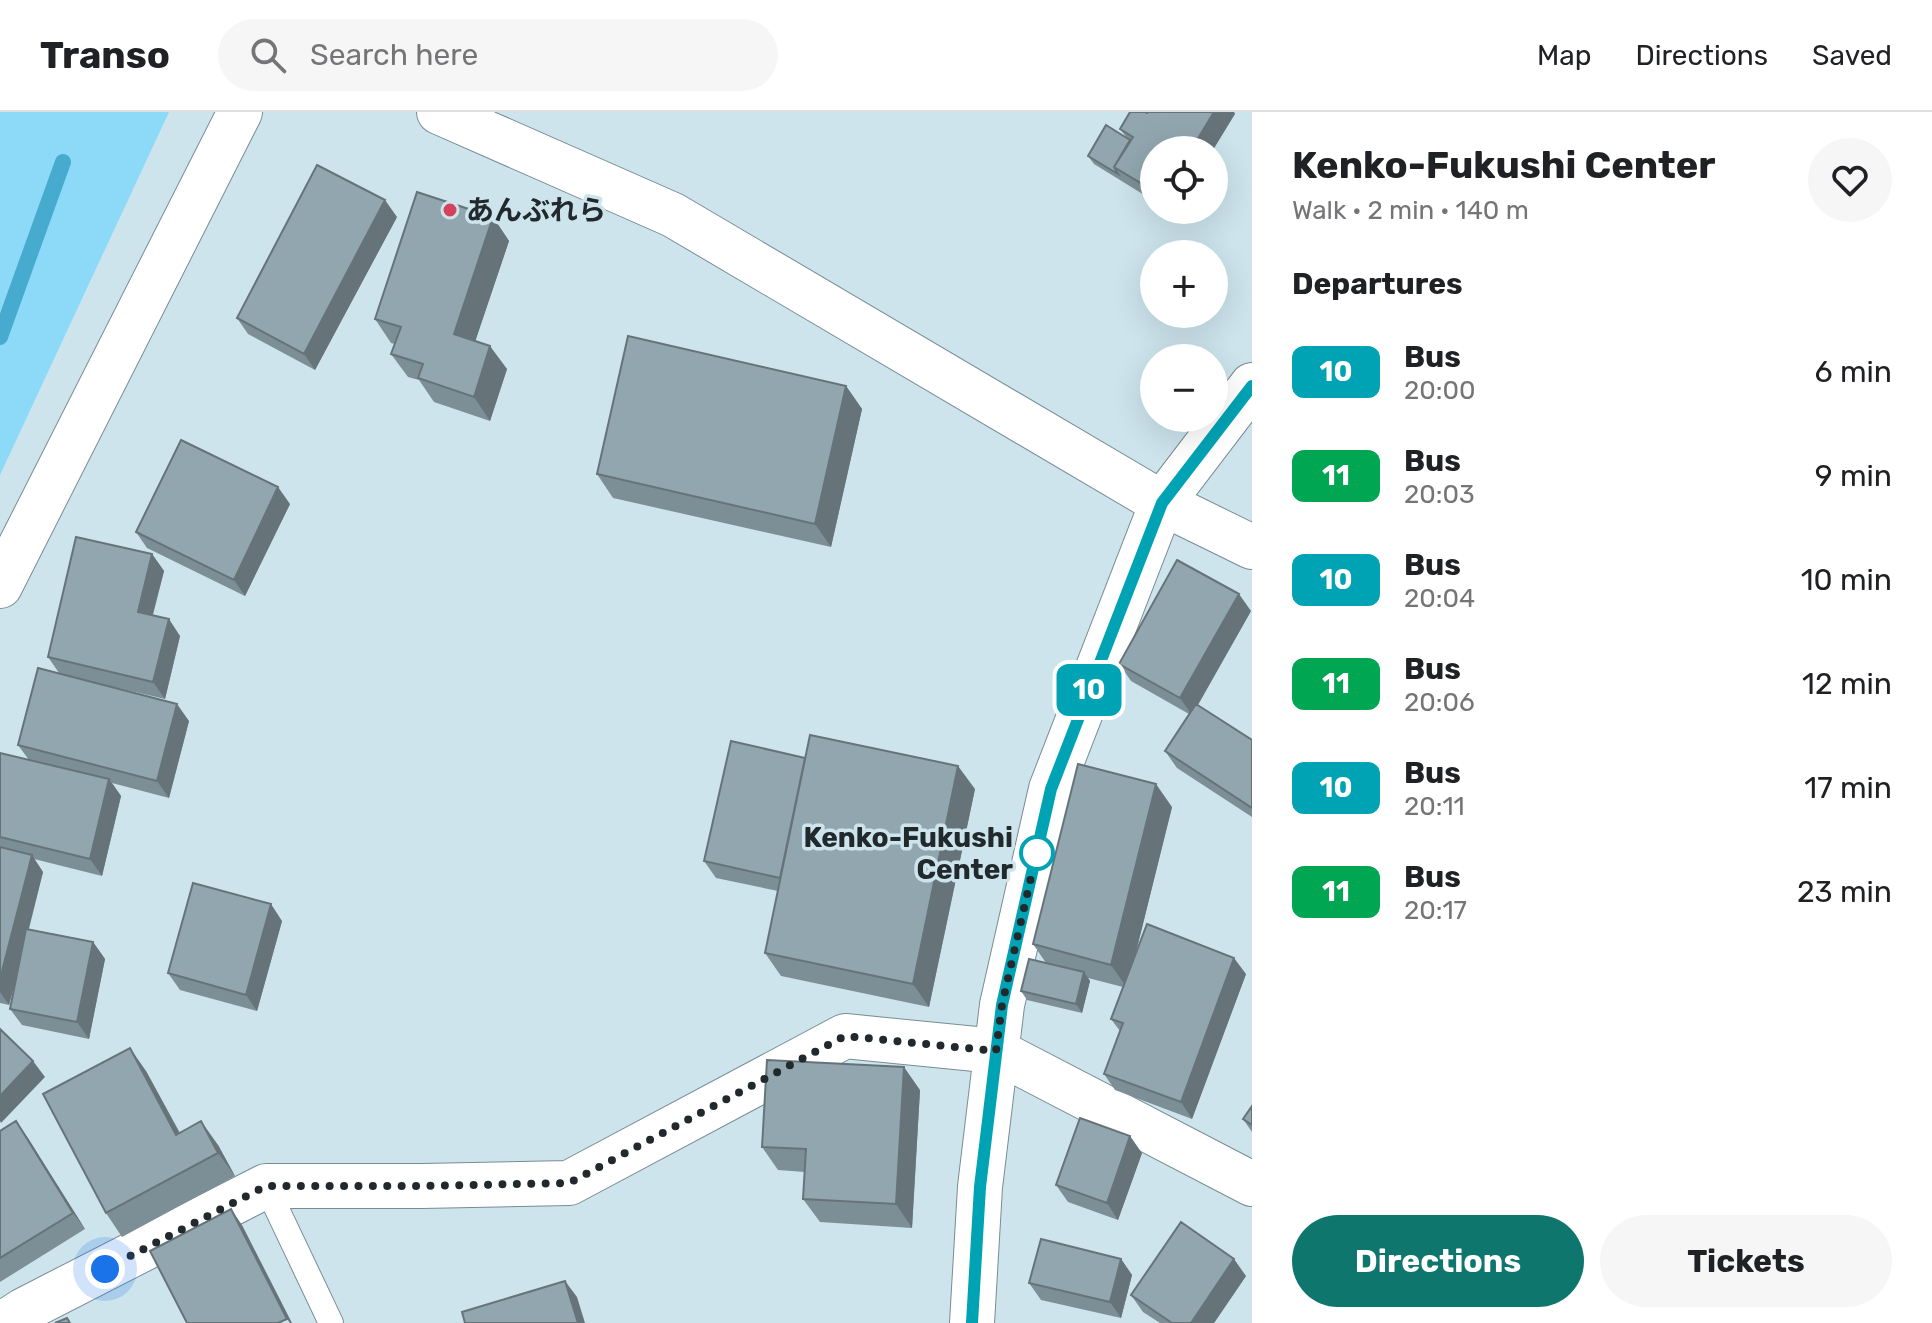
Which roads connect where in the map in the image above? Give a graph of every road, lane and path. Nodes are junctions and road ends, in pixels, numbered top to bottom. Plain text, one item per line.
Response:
1 (240, 112) edge
2 (439, 112) edge
3 (1252, 385) edge
4 (1162, 503) junction
5 (1252, 547) edge
6 (0, 586) edge
7 (996, 1051) junction
8 (1252, 1184) edge
9 (266, 1186) junction
10 (4, 1323) edge
11 (331, 1323) edge
12 (972, 1323) edge

1 - 6 street
2 - 4 street
3 - 4 street
4 - 5 street
4 - 7 street
7 - 8 street
7 - 9 street
7 - 12 street
9 - 10 street
9 - 11 lane

